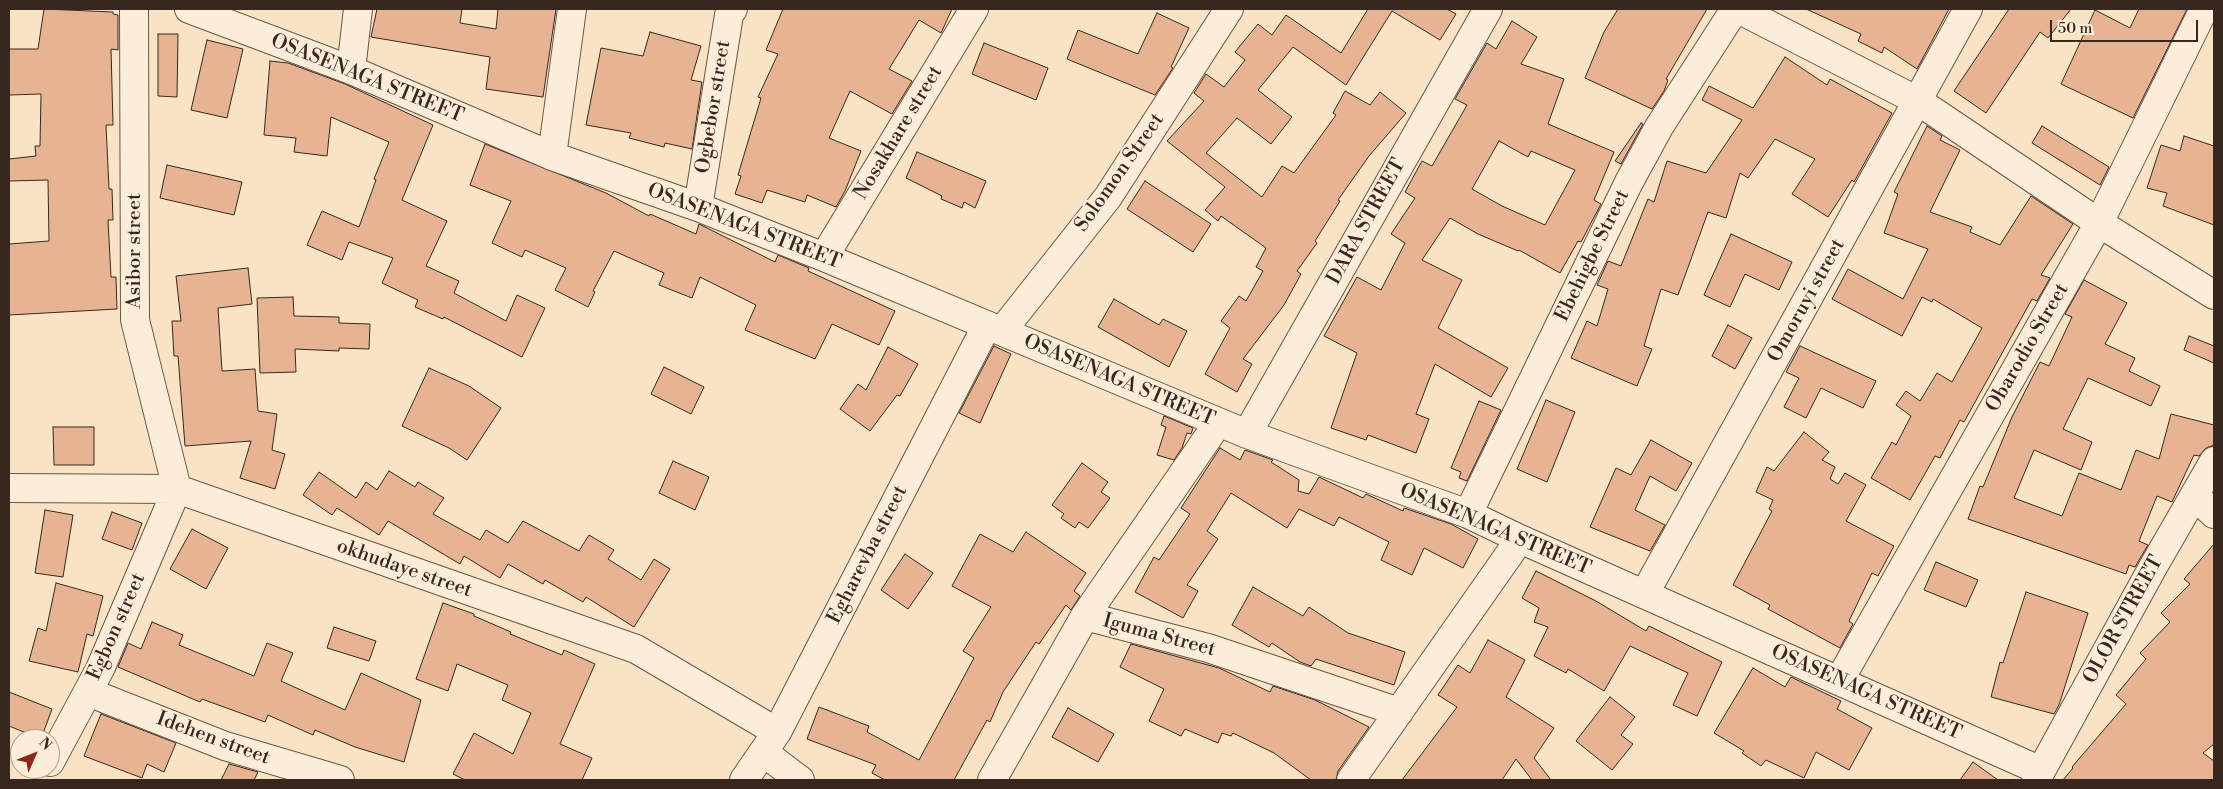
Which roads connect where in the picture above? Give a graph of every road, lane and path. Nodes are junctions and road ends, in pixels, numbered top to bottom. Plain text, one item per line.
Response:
1 (134, 9) edge
2 (189, 9) edge
3 (358, 9) edge
4 (572, 9) edge
5 (733, 9) edge
6 (974, 9) edge
7 (1229, 9) edge
8 (1488, 9) edge
9 (1968, 9) edge
10 (2204, 9) edge
11 (1741, 10) edge
12 (351, 70) junction
13 (1918, 101) junction
14 (552, 156) junction
15 (698, 207) junction
16 (2099, 223) junction
17 (824, 256) junction
18 (2214, 295) edge
19 (995, 328) junction
20 (1218, 423) junction
21 (1247, 434) junction
22 (2214, 461) edge
23 (9, 488) edge
24 (177, 489) junction
25 (2205, 505) edge
26 (1468, 514) junction
27 (1520, 539) junction
28 (1645, 593) junction
29 (1085, 616) junction
30 (1839, 681) junction
31 (88, 692) junction
32 (1399, 712) junction
33 (770, 742) junction
34 (60, 744) edge
35 (2039, 776) edge
36 (340, 780) edge
37 (744, 780) edge
38 (800, 780) edge
39 (992, 780) edge
40 (1351, 780) edge

1 - 24 street, Asibor street
2 - 12 street, OSASENAGA STREET
3 - 12 street
4 - 14 street
5 - 15 street, Ogbebor street
6 - 17 street, Nosakhare street
7 - 19 street, Solomon Street
8 - 21 street, DARA STREET
9 - 13 street, Omoruyi street
10 - 16 street, Obarodio Street
11 - 13 street
11 - 26 street, Ebehigbe Street
12 - 14 street, OSASENAGA STREET
13 - 16 street
13 - 28 street, Omoruyi street
14 - 15 street, OSASENAGA STREET
15 - 17 street, OSASENAGA STREET
16 - 18 street
16 - 30 street, Obarodio Street
17 - 19 street, OSASENAGA STREET
19 - 20 street, OSASENAGA STREET
19 - 33 street, Egharevba street
20 - 21 street, OSASENAGA STREET
20 - 29 street, Iguma Street
21 - 26 street, OSASENAGA STREET
22 - 25 street, OLOR STREET
23 - 24 street, okhudaye street
24 - 31 street, Egbon street
24 - 33 street, okhudaye street
25 - 35 street, OLOR STREET
26 - 27 street, OSASENAGA STREET
27 - 28 street, OSASENAGA STREET
27 - 32 street
28 - 30 street, OSASENAGA STREET
29 - 32 street, Iguma Street
29 - 39 street
30 - 35 street, OSASENAGA STREET
31 - 34 street, Egbon street
31 - 36 street, Idehen street
32 - 40 street
33 - 37 street, Egharevba street
33 - 38 street, okhudaye street

